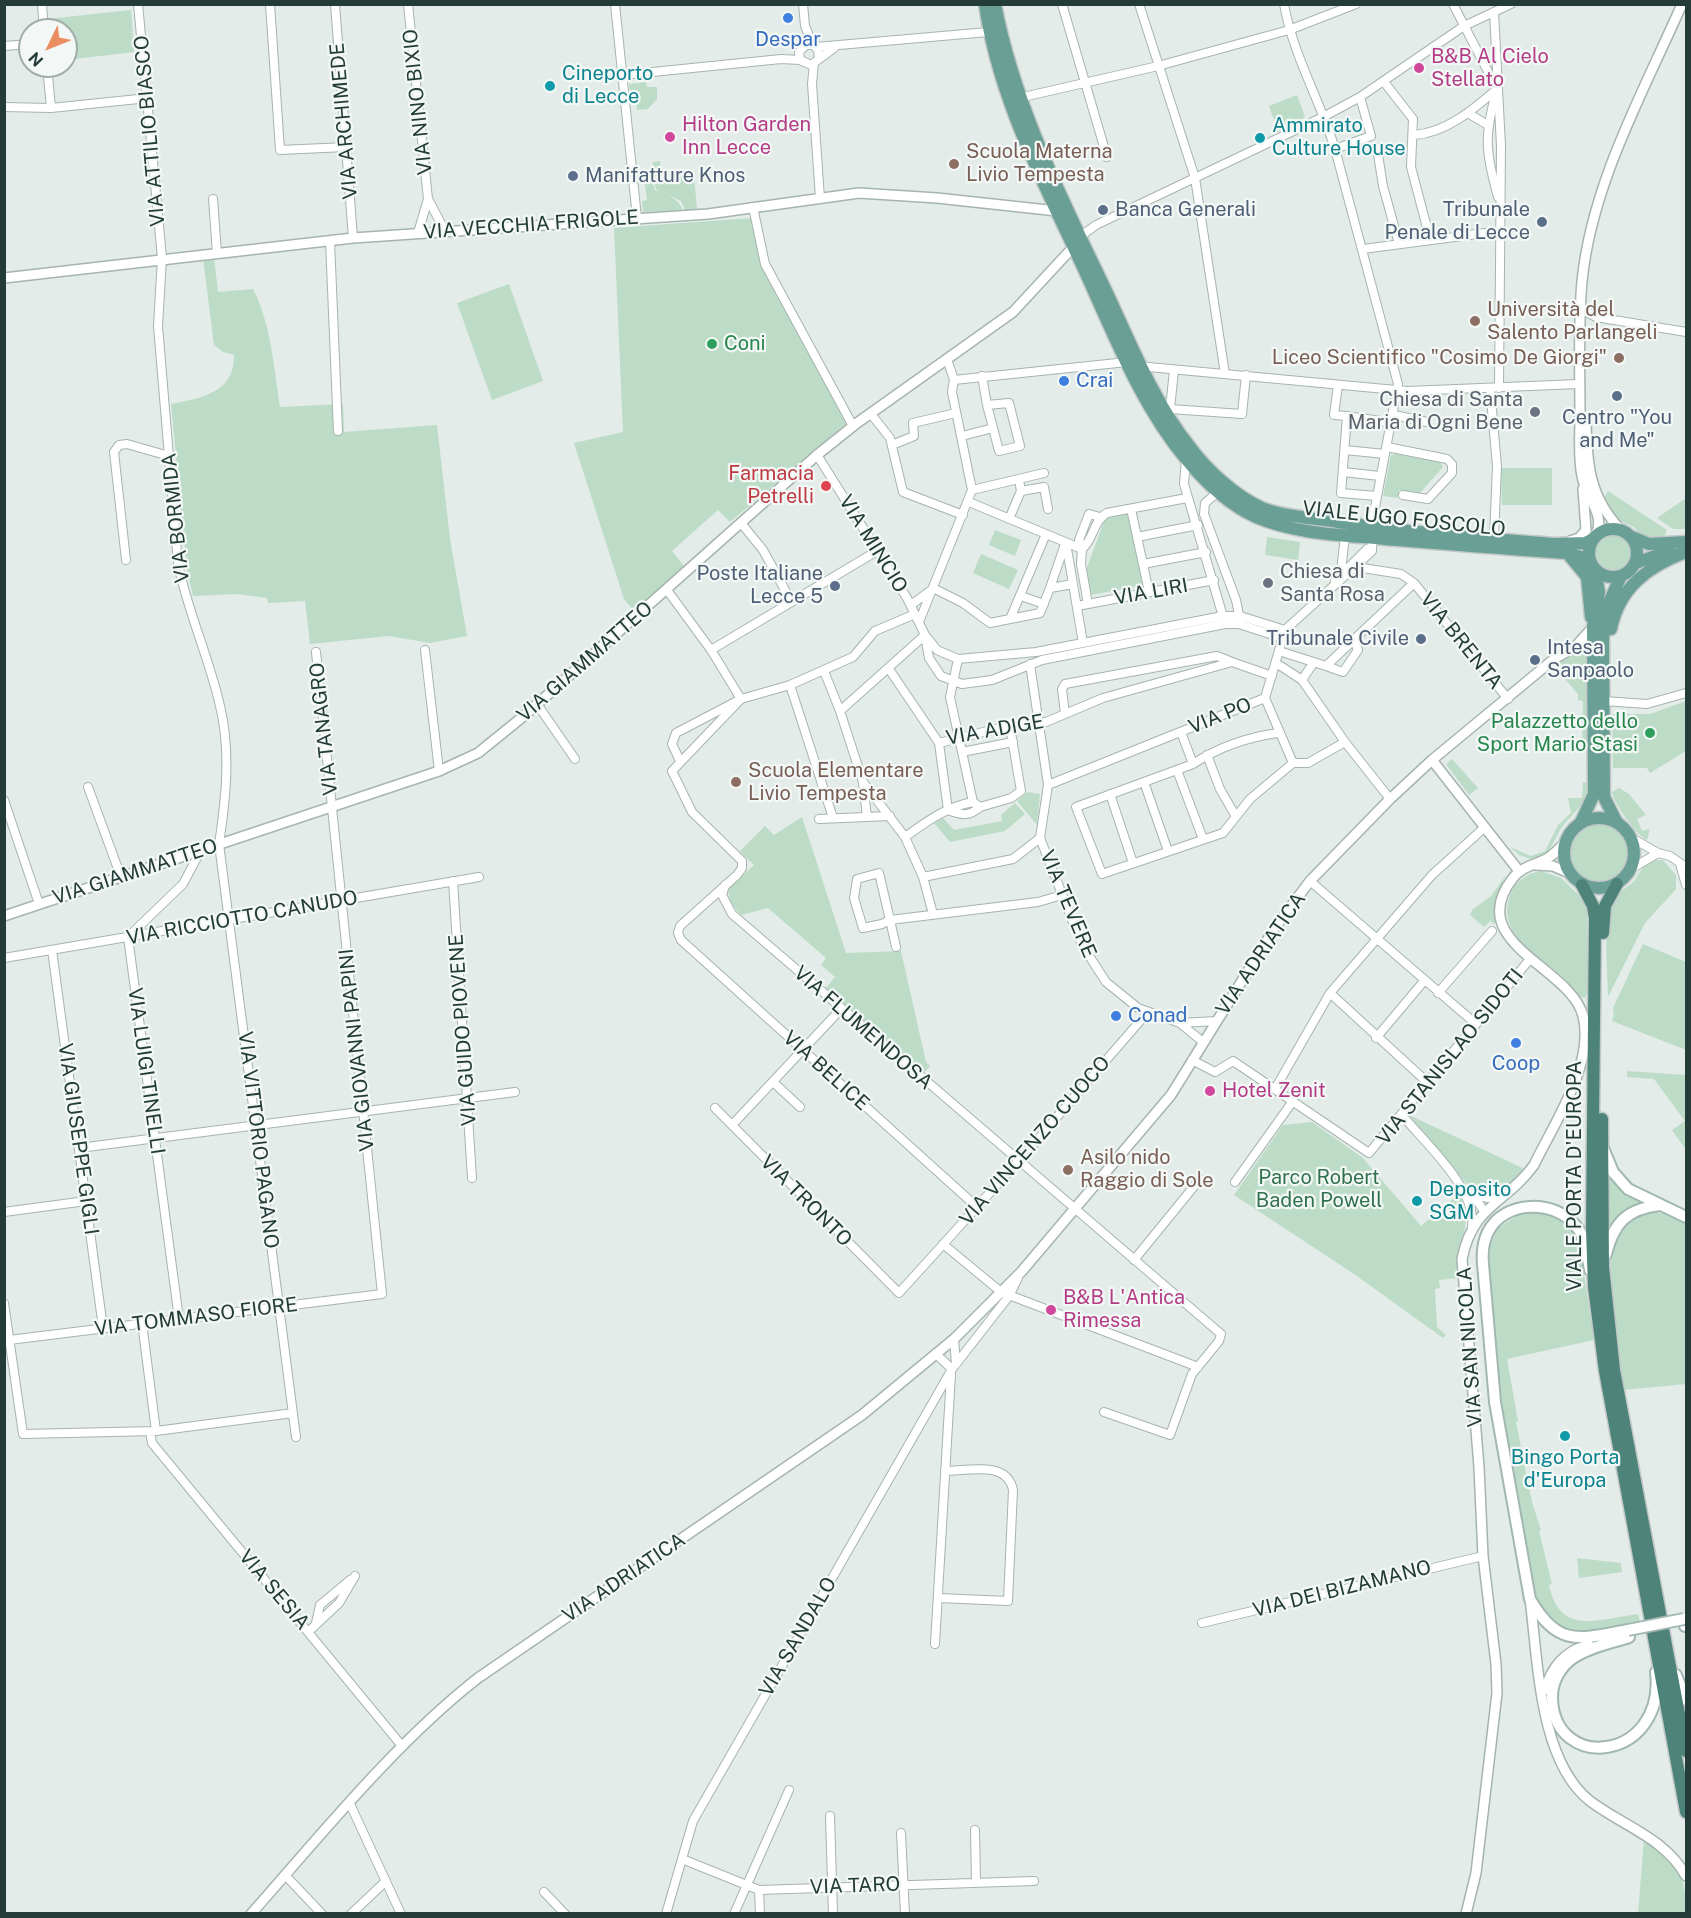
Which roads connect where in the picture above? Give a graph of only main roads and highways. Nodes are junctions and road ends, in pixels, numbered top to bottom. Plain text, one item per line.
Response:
1 (984, 4) edge
2 (995, 4) edge
3 (1077, 242) junction
4 (1373, 532) junction
5 (1595, 537) junction
6 (1632, 537) junction
7 (1686, 542) edge
8 (1686, 548) edge
9 (1686, 552) edge
10 (1567, 553) junction
11 (1593, 566) junction
12 (1632, 572) junction
13 (1593, 627) junction
14 (1604, 662) junction
15 (1581, 822) junction
16 (1617, 823) junction
17 (1617, 884) junction
18 (1582, 885) junction
19 (1602, 1145) junction
20 (1660, 1205) junction
21 (1686, 1216) edge
22 (1603, 1267) junction
23 (1594, 1287) junction
24 (1686, 1623) edge
25 (1628, 1634) junction
26 (1661, 1643) junction
27 (1686, 1700) edge
28 (1686, 1751) edge
29 (1686, 1812) edge

1 - 3 main road
2 - 3 main road
3 - 4 main road, VIALE UGO FOSCOLO
3 - 4 main road, VIALE UGO FOSCOLO
4 - 5 main road, VIALE UGO FOSCOLO
4 - 10 main road, VIALE UGO FOSCOLO
5 - 6 main road
5 - 11 main road
6 - 7 main road
6 - 12 main road
8 - 12 main road
9 - 12 main road
10 - 11 main road, VIALE UGO FOSCOLO
10 - 13 main road
11 - 12 main road
11 - 13 main road
12 - 14 main road
12 - 14 main road
13 - 15 main road
14 - 16 main road
15 - 16 main road
15 - 18 main road, VIALE PORTA D'EUROPA
16 - 17 main road, VIALE PORTA D'EUROPA
17 - 18 main road
17 - 19 highway, VIALE PORTA D'EUROPA
18 - 23 highway, VIALE PORTA D'EUROPA
19 - 20 main road
19 - 22 highway, VIALE PORTA D'EUROPA
20 - 21 main road
20 - 22 main road
22 - 26 highway, VIALE PORTA D'EUROPA
23 - 25 main road
23 - 26 highway, VIALE PORTA D'EUROPA
24 - 25 main road
25 - 26 main road
26 - 27 main road
26 - 28 highway
26 - 29 highway

